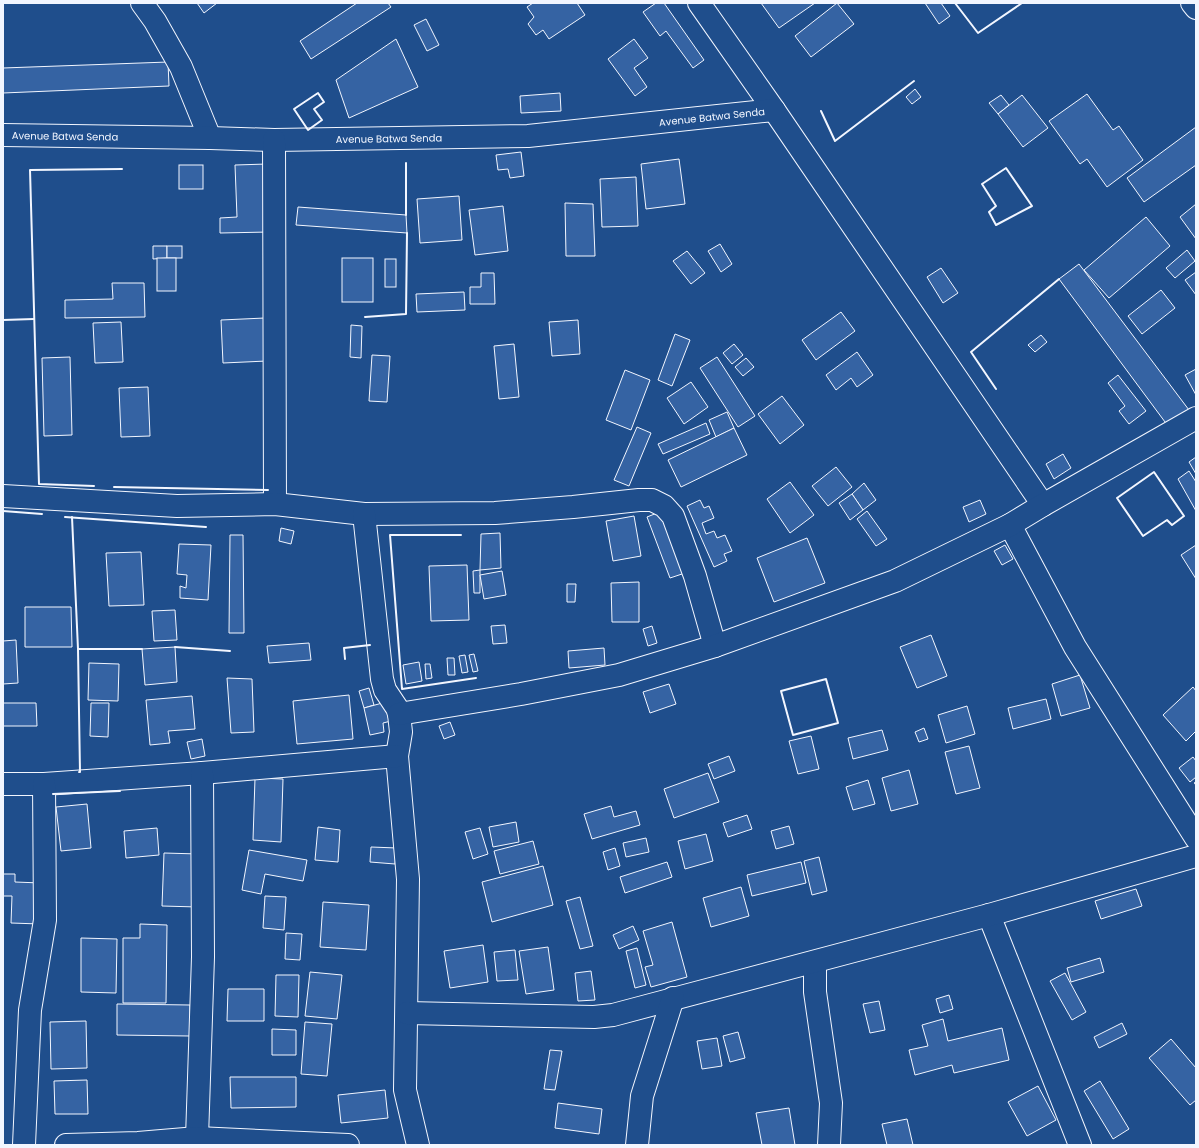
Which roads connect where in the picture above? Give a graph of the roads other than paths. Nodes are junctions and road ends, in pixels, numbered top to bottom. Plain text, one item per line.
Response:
1 (142, 3) edge
2 (699, 3) edge
3 (1192, 3) edge
4 (1196, 8) edge
5 (774, 110) junction
6 (3, 135) edge
7 (210, 138) junction
8 (274, 140) junction
9 (1196, 418) edge
10 (3, 496) edge
11 (275, 504) junction
12 (1043, 505) junction
13 (364, 514) junction
14 (1010, 525) junction
15 (715, 646) junction
16 (399, 714) junction
17 (397, 756) junction
18 (202, 773) junction
19 (3, 784) edge
20 (44, 784) junction
21 (1196, 838) edge
22 (1196, 856) edge
23 (989, 915) junction
24 (815, 962) junction
25 (674, 998) junction
26 (407, 1013) junction
27 (197, 1138) junction
28 (138, 1144) edge
29 (24, 1145) edge
30 (66, 1145) edge
31 (348, 1145) edge
32 (418, 1145) edge
33 (637, 1145) edge
34 (829, 1145) edge
35 (1080, 1145) edge

1 - 7 street
2 - 5 street
3 - 4 street
5 - 8 street, Avenue Batwa Senda
5 - 12 street
6 - 7 street, Avenue Batwa Senda
7 - 8 street, Avenue Batwa Senda
8 - 11 street
9 - 12 street
10 - 11 street
11 - 13 street
12 - 14 street
13 - 15 street
13 - 16 street
14 - 15 street
14 - 21 street
15 - 16 street
16 - 17 street
17 - 18 street
17 - 26 street
18 - 20 street
18 - 27 street
19 - 20 street
20 - 29 street
22 - 23 street
23 - 24 street
23 - 35 street
24 - 25 street
24 - 34 street
25 - 26 street
25 - 33 street
26 - 32 street
27 - 28 street
27 - 31 street
28 - 30 street

